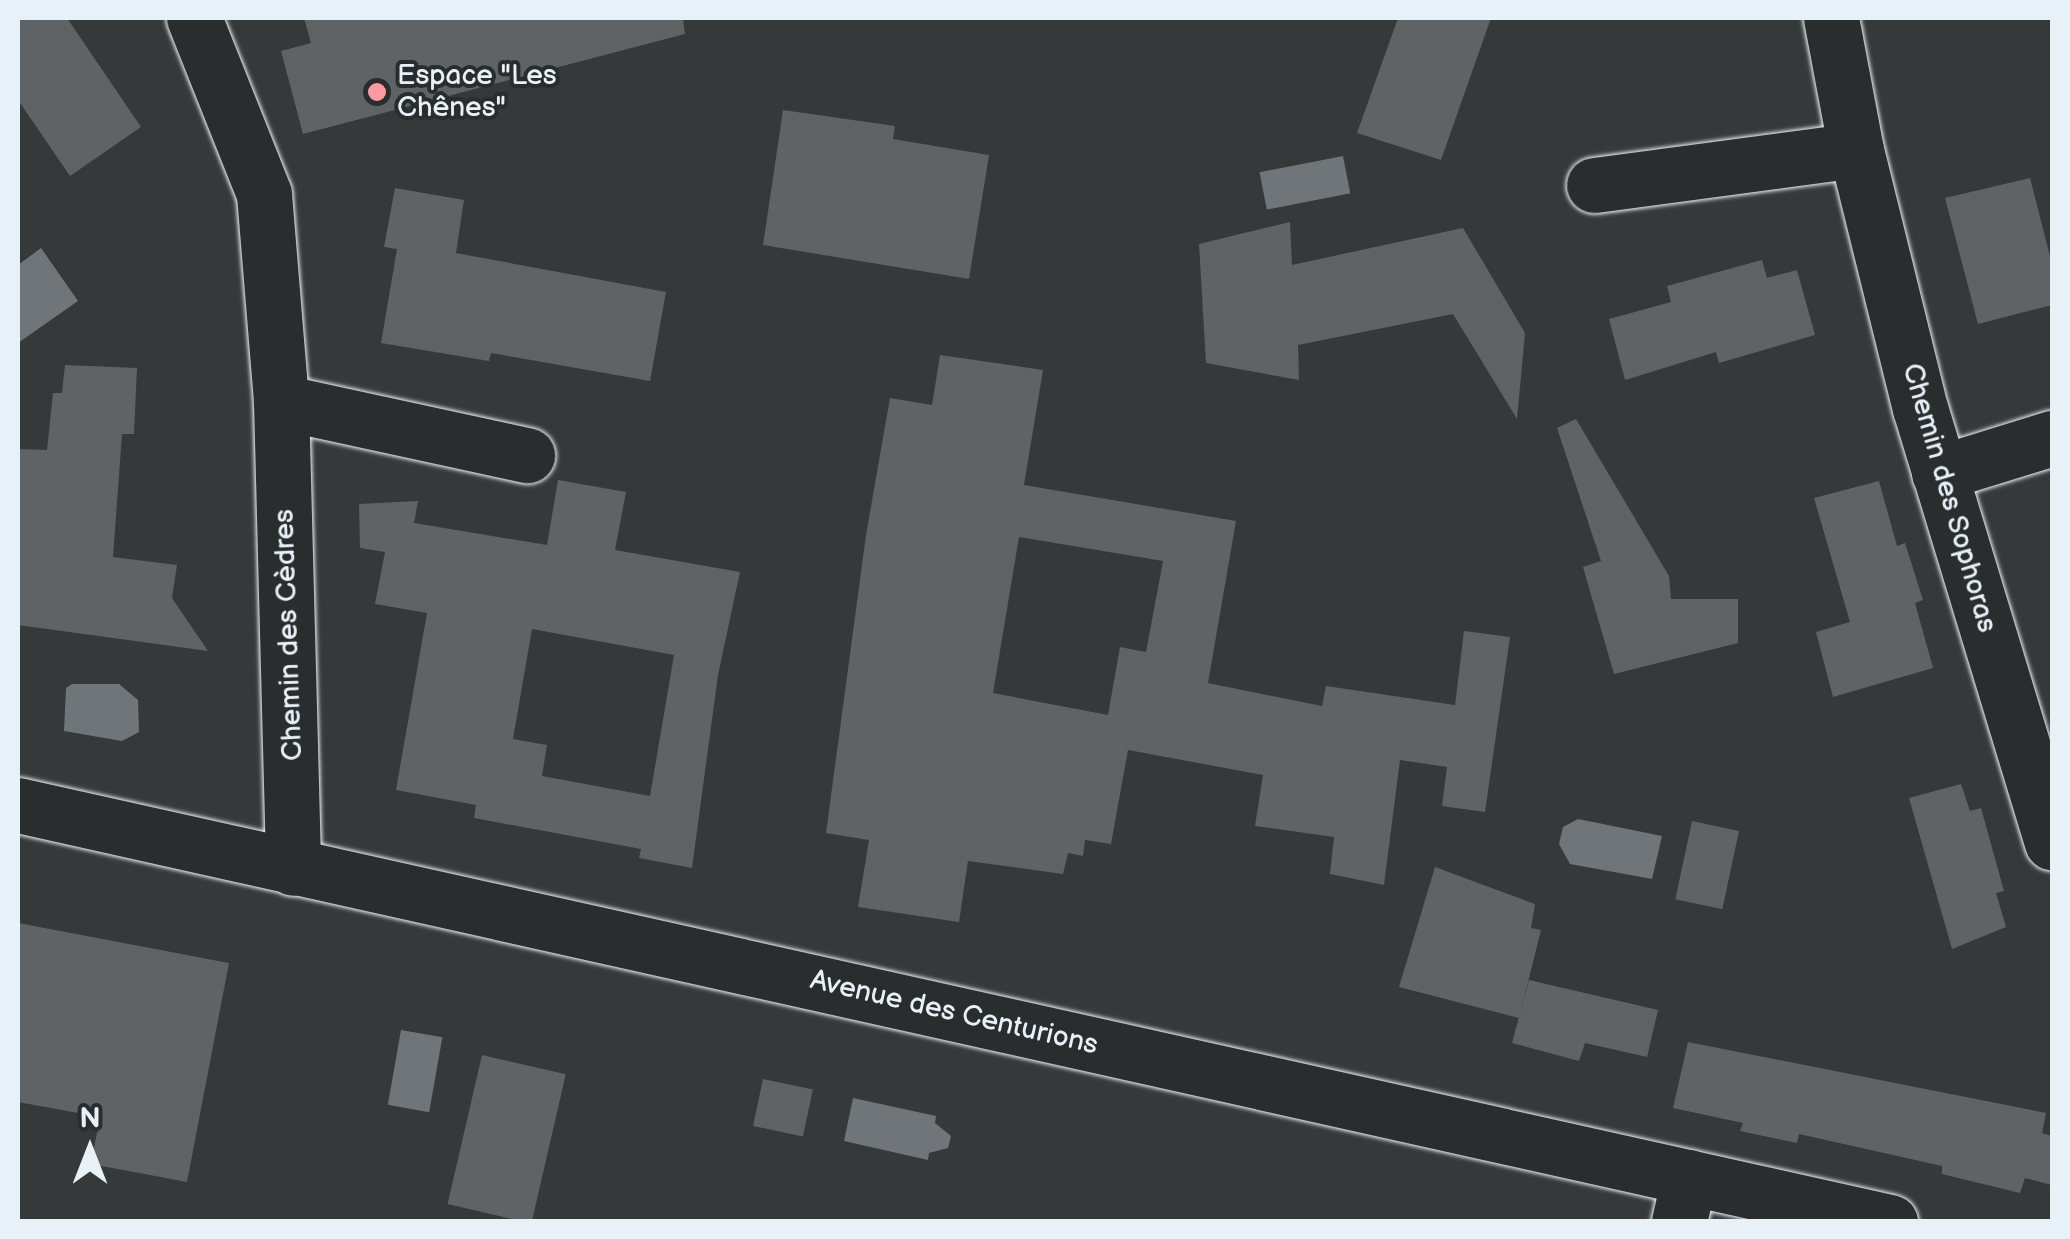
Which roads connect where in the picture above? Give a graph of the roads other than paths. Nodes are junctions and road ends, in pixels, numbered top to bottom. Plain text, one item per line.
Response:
1 (194, 18) edge
2 (1832, 18) edge
3 (1856, 150) junction
4 (1594, 185) dead end
5 (281, 402) junction
6 (2052, 438) edge
7 (527, 455) dead end
8 (1939, 473) junction
9 (18, 805) edge
10 (2052, 842) edge
11 (293, 868) junction
12 (1684, 1199) edge
13 (1890, 1222) edge

1 - 5 street, Chemin des Cèdres
2 - 3 street, Chemin des Sophoras
3 - 4 street
3 - 8 street, Chemin des Sophoras
5 - 7 street
5 - 11 street, Chemin des Cèdres
6 - 8 street
8 - 10 street, Chemin des Sophoras
9 - 11 street, Avenue des Centurions
11 - 12 street, Avenue des Centurions
12 - 13 street, Avenue des Centurions

